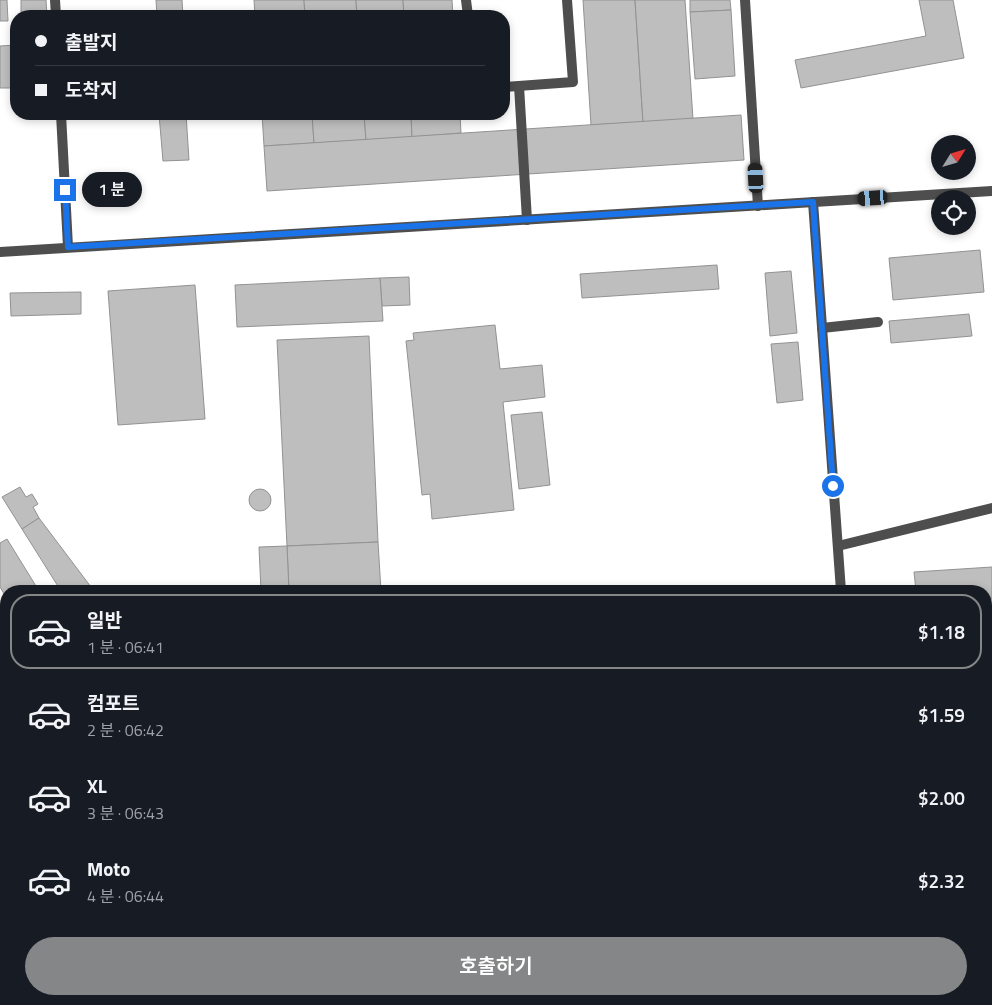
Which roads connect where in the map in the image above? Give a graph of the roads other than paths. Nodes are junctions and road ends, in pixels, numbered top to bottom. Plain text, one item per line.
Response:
1 (567, 0) edge
2 (746, 0) edge
3 (519, 86) junction
4 (510, 87) edge
5 (61, 120) edge
6 (992, 191) edge
7 (813, 202) junction
8 (758, 206) junction
9 (527, 220) junction
10 (68, 247) junction
11 (0, 252) edge
12 (878, 322) dead end
13 (822, 328) junction
14 (992, 508) edge
15 (838, 546) junction
16 (841, 585) edge

1 - 3 lane
2 - 8 lane
3 - 4 lane
3 - 9 lane
5 - 10 lane
6 - 7 lane
7 - 8 lane
7 - 13 lane
8 - 9 lane
9 - 10 lane
10 - 11 lane
12 - 13 lane
13 - 15 lane
14 - 15 lane
15 - 16 lane

